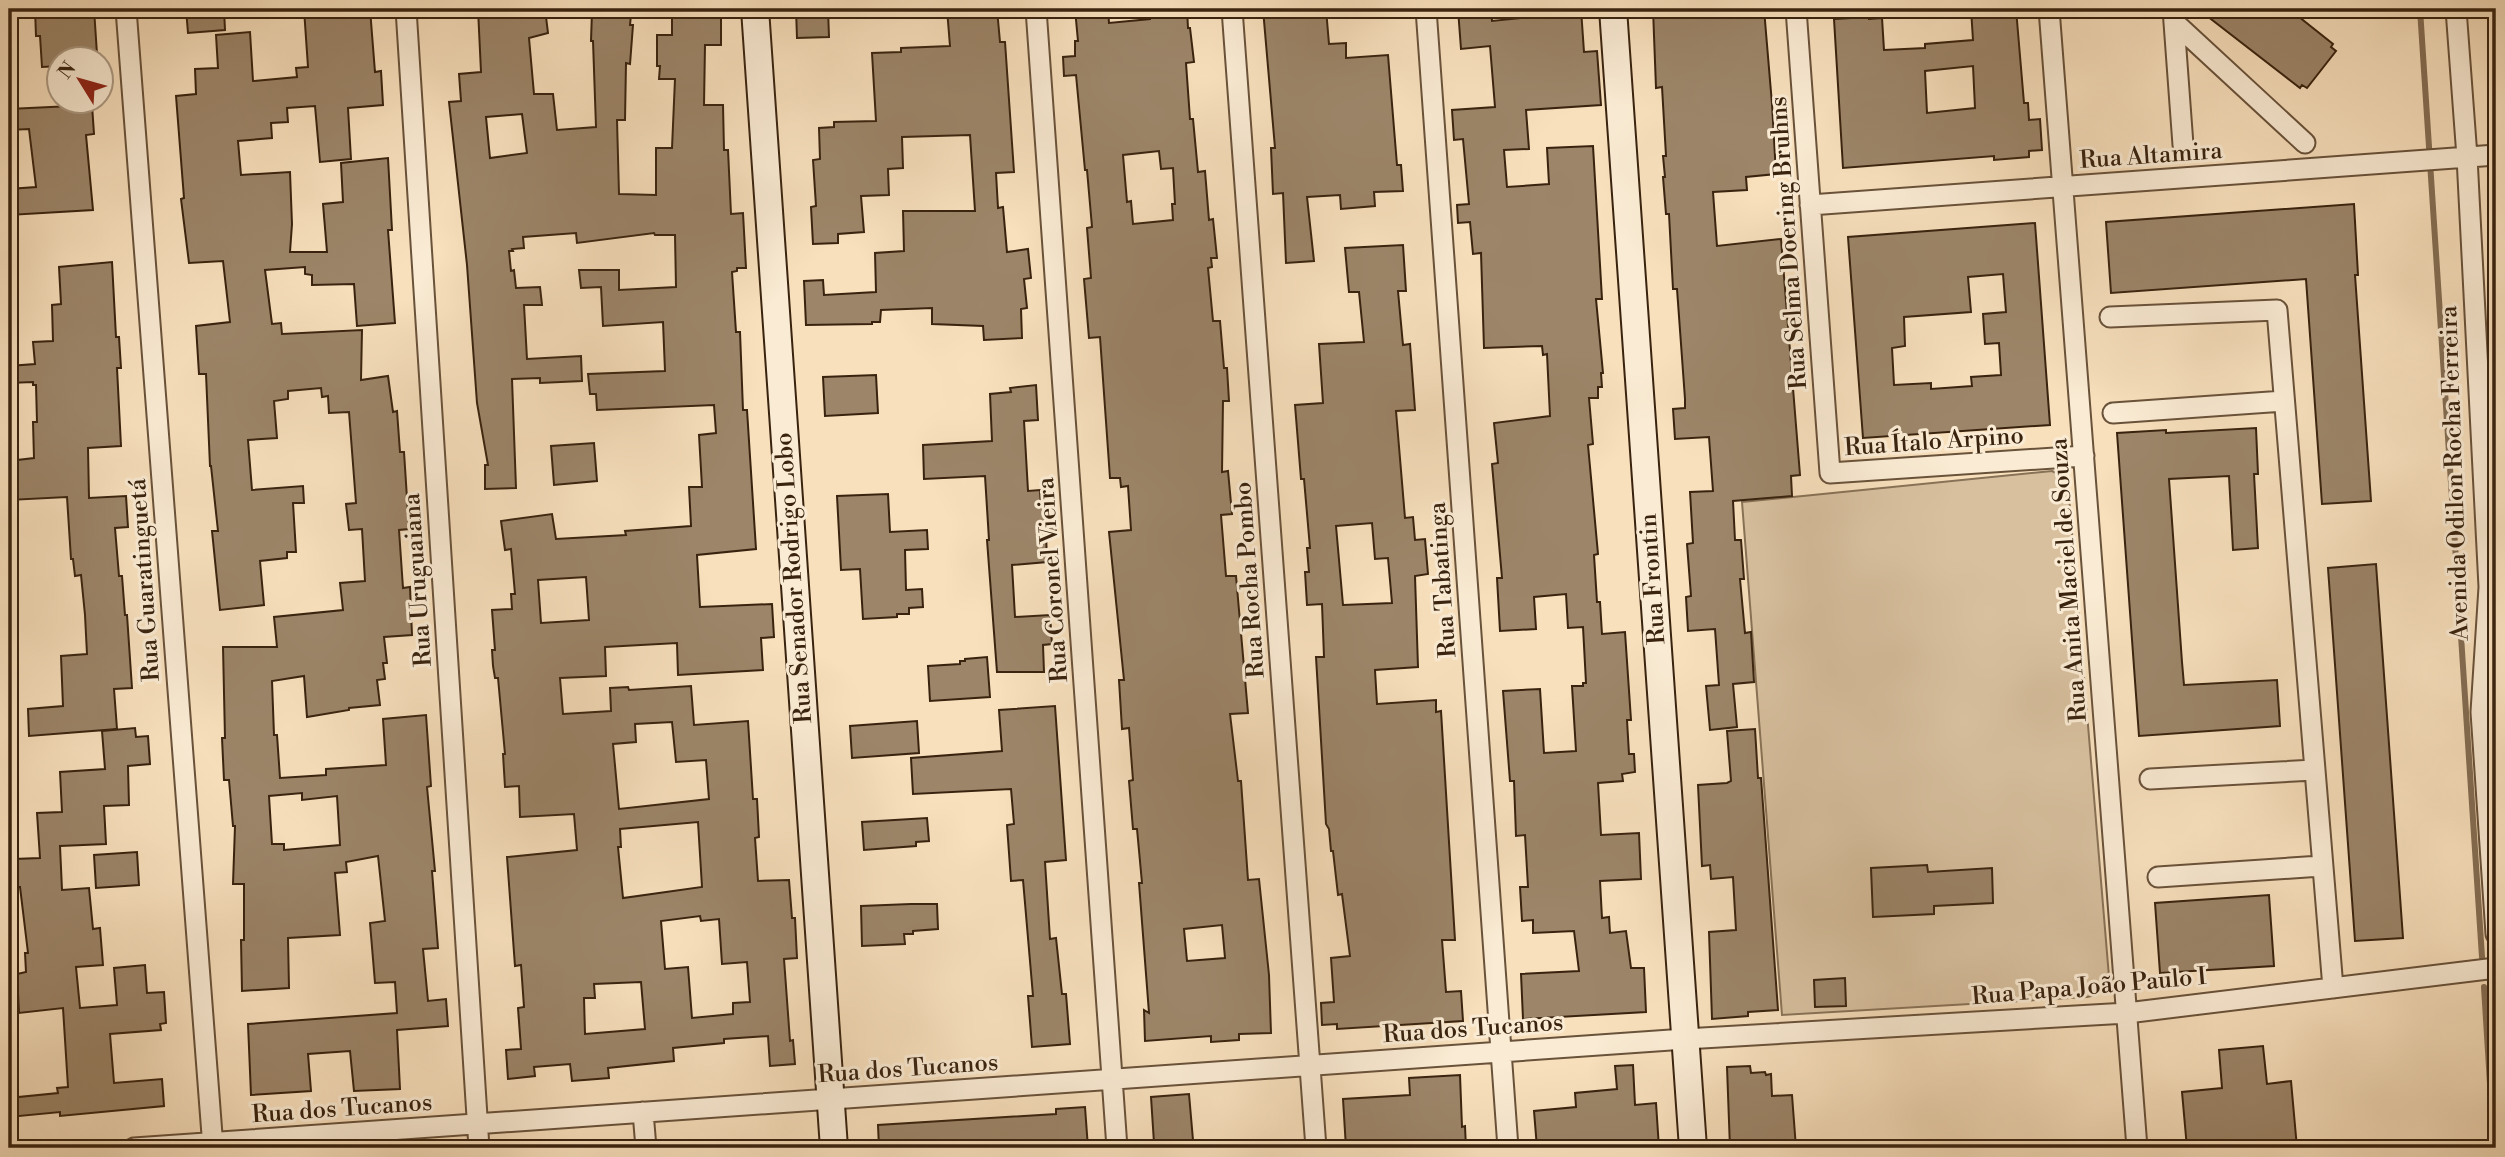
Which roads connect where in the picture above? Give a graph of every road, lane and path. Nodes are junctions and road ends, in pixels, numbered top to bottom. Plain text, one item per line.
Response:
1 (127, 9) edge
2 (406, 9) edge
3 (755, 9) edge
4 (1036, 9) edge
5 (1232, 9) edge
6 (1426, 9) edge
7 (1613, 9) edge
8 (1796, 9) edge
9 (2049, 9) edge
10 (2456, 9) edge
11 (2173, 16) edge
12 (2305, 143) dead end
13 (2183, 145) dead end
14 (2496, 155) edge
15 (2467, 157) junction
16 (2063, 187) junction
17 (1810, 205) junction
18 (2110, 317) dead end
19 (2284, 401) junction
20 (2113, 413) dead end
21 (2084, 456) junction
22 (1830, 473) joint
23 (2491, 651) edge
24 (2314, 769) junction
25 (2150, 779) dead end
26 (2321, 866) junction
27 (2158, 877) dead end
28 (2496, 934) edge
29 (2496, 968) edge
30 (2333, 988) junction
31 (2127, 1013) junction
32 (1685, 1039) junction
33 (1502, 1052) junction
34 (1310, 1065) junction
35 (1113, 1079) junction
36 (831, 1099) junction
37 (643, 1112) junction
38 (477, 1124) junction
39 (213, 1145) edge
40 (134, 1148) edge
41 (478, 1148) edge
42 (646, 1148) edge
43 (834, 1148) edge
44 (1117, 1148) edge
45 (1316, 1148) edge
46 (1508, 1148) edge
47 (1693, 1148) edge
48 (2137, 1148) edge

1 - 39 street, Rua Guaratinguetá
2 - 38 street, Rua Uruguaiana
3 - 36 street, Rua Senador Rodrigo Lobo
4 - 35 street, Rua Coronel Vieira
5 - 34 street, Rua Rocha Pombo
6 - 33 street, Rua Tabatinga
7 - 32 street, Rua Frontin
8 - 17 street, Rua Selma Doering Bruhns
9 - 16 street, Rua Anita Maciel de Souza
10 - 15 street, Avenida Odilon Rocha Ferreira
11 - 12 street
11 - 13 street
14 - 15 street, Rua Altamira
15 - 16 street, Rua Altamira
15 - 23 street, Avenida Odilon Rocha Ferreira
16 - 17 street, Rua Altamira
16 - 21 street, Rua Anita Maciel de Souza
17 - 22 street, Rua Selma Doering Bruhns
18 - 19 street
19 - 20 street
19 - 24 street
21 - 22 street, Rua Ítalo Arpino
21 - 31 street, Rua Anita Maciel de Souza
23 - 28 street, Avenida Odilon Rocha Ferreira
24 - 25 street
24 - 26 street
26 - 27 street
26 - 30 street
29 - 30 street, Rua Papa João Paulo I
30 - 31 street, Rua Papa João Paulo I
31 - 32 street, Rua Papa João Paulo I
31 - 48 street, Rua Anita Maciel de Souza
32 - 33 street, Rua dos Tucanos
32 - 47 street, Rua Frontin
33 - 34 street, Rua dos Tucanos
33 - 46 street, Rua Tabatinga
34 - 35 street, Rua dos Tucanos
34 - 45 street, Rua Rocha Pombo
35 - 36 street, Rua dos Tucanos
35 - 44 street, Rua Coronel Vieira
36 - 37 street, Rua dos Tucanos
36 - 43 street, Rua Senador Rodrigo Lobo
37 - 38 street, Rua dos Tucanos
37 - 42 street
38 - 39 street, Rua dos Tucanos
38 - 41 street, Rua Uruguaiana
39 - 40 street, Rua dos Tucanos

